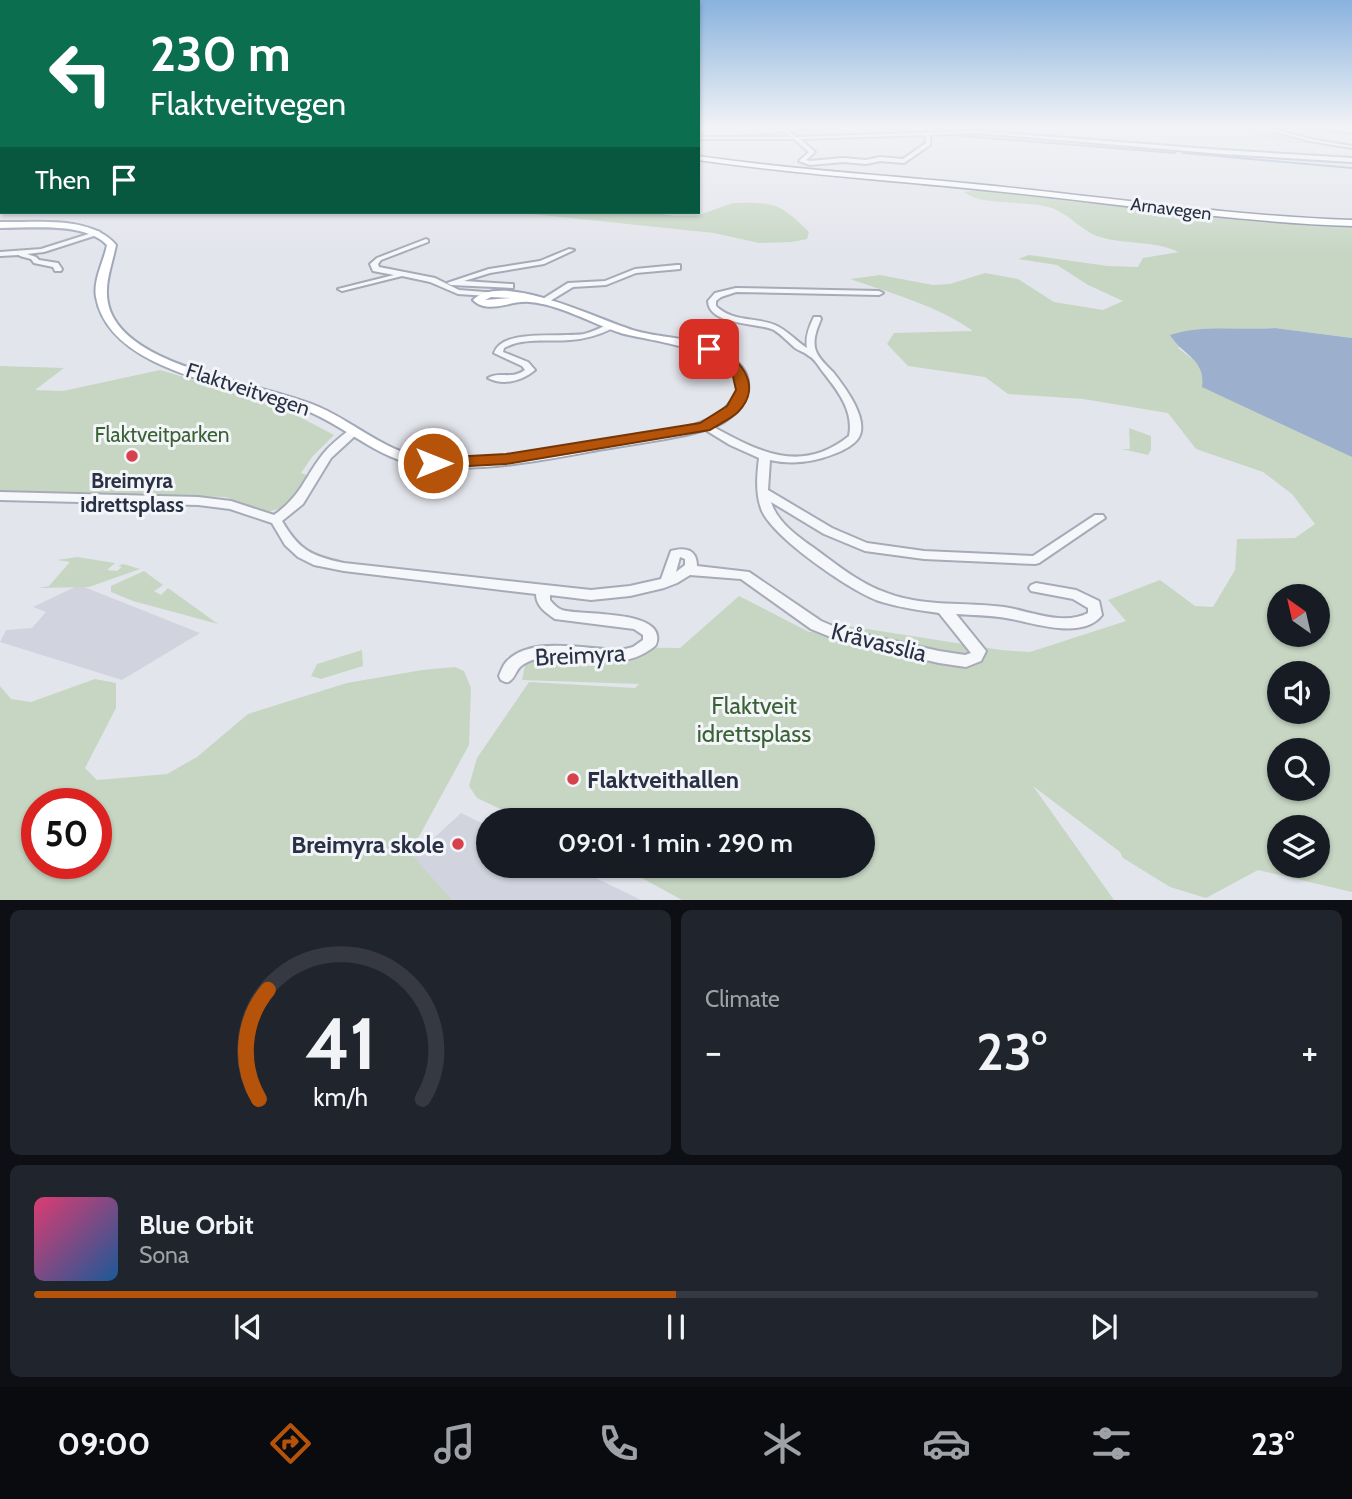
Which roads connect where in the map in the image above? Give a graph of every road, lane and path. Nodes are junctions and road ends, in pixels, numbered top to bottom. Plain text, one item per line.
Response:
1 (778, 170) edge
2 (1352, 223) edge
3 (0, 225) edge
4 (97, 233) junction
5 (426, 241) dead end
6 (571, 250) dead end
7 (18, 252) junction
8 (0, 254) edge
9 (677, 267) dead end
10 (58, 269) dead end
11 (400, 275) junction
12 (448, 284) junction
13 (510, 286) dead end
14 (342, 289) dead end
15 (879, 293) dead end
16 (485, 294) joint
17 (542, 302) junction
18 (817, 320) dead end
19 (610, 326) junction
20 (813, 354) junction
21 (493, 378) dead end
22 (704, 426) junction
23 (352, 433) junction
24 (765, 456) junction
25 (762, 492) junction
26 (0, 496) edge
27 (1099, 519) dead end
28 (276, 520) junction
29 (689, 570) junction
30 (667, 581) junction
31 (1036, 588) dead end
32 (543, 591) junction
33 (942, 607) junction
34 (506, 676) dead end

1 - 2 highway, Arnavegen
3 - 4 main road
4 - 7 street
4 - 23 main road, Flaktveitvegen
5 - 11 street, Flaktveitvegen
6 - 12 street
7 - 8 street
7 - 10 street
9 - 17 street
11 - 12 street, Flaktveitvegen
11 - 14 street, Flaktveitvegen
12 - 13 street, Flaktveitvegen
12 - 16 street, Flaktveitvegen
15 - 20 street
16 - 17 main road, Flaktveitvegen
17 - 19 main road, Flaktveitvegen
18 - 20 street
19 - 21 street
19 - 22 main road, Flaktveitvegen
20 - 24 street
22 - 23 main road, Flaktveitvegen
22 - 24 street
23 - 28 street
24 - 25 street, Kråvasslia
25 - 27 street
25 - 33 street, Kråvasslia
26 - 28 street
28 - 32 street
29 - 30 street
29 - 30 street
29 - 33 street, Kråvasslia
30 - 32 street
31 - 33 street, Kråvasslia
32 - 34 street, Breimyra

